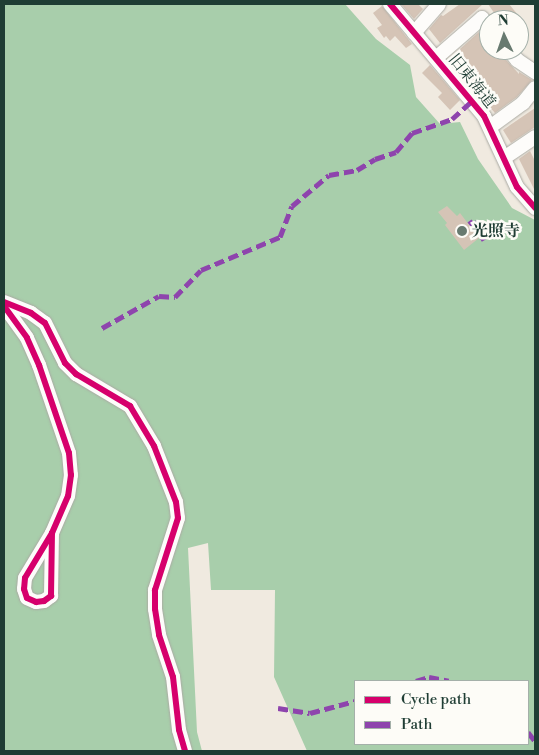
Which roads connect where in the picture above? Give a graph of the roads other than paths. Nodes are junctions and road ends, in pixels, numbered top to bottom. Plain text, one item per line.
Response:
1 (390, 4) edge
2 (439, 4) edge
3 (479, 21) edge
4 (414, 33) junction
5 (436, 58) junction
6 (517, 60) edge
7 (535, 72) edge
8 (535, 88) edge
9 (490, 127) junction
10 (535, 137) edge
11 (504, 158) junction
12 (535, 208) edge
13 (4, 302) edge
14 (4, 306) edge
15 (52, 533) junction
16 (25, 578) junction
17 (53, 581) junction
18 (185, 751) edge

1 - 4 street, 旧東海道
2 - 4 street
3 - 5 street
4 - 5 street, 旧東海道
5 - 9 street, 旧東海道
6 - 7 street
8 - 9 street
9 - 11 street, 旧東海道
10 - 11 street
11 - 12 street, 旧東海道
13 - 18 street
14 - 15 street
15 - 16 street
15 - 17 street
16 - 17 street
16 - 17 street

